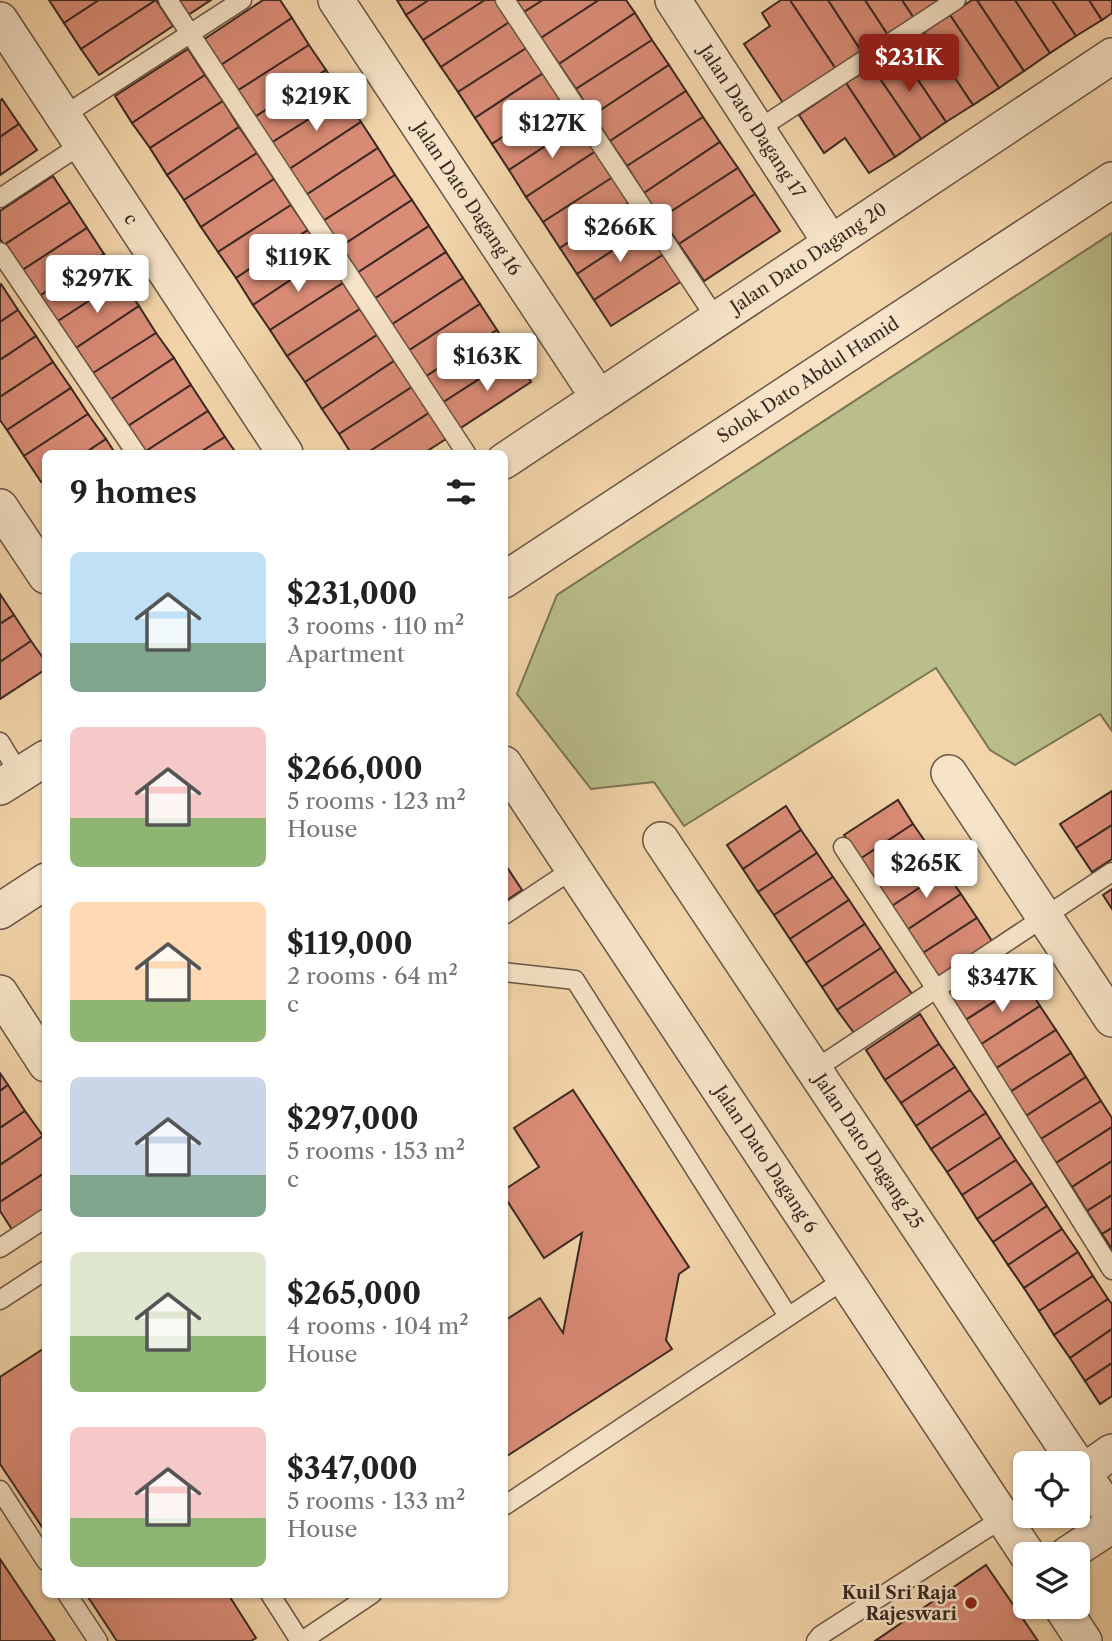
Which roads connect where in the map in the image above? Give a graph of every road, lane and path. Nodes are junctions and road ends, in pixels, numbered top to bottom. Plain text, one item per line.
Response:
1 (168, 0) edge
2 (242, 0) edge
3 (336, 0) edge
4 (505, 0) edge
5 (956, 0) edge
6 (683, 4) edge
7 (0, 20) edge
8 (190, 34) junction
9 (1112, 56) edge
10 (63, 116) junction
11 (757, 130) junction
12 (82, 145) junction
13 (1112, 180) edge
14 (0, 198) edge
15 (831, 243) junction
16 (0, 252) edge
17 (716, 320) junction
18 (599, 398) junction
19 (134, 450) edge
20 (283, 450) edge
21 (465, 450) edge
22 (508, 458) edge
23 (0, 508) edge
24 (42, 570) edge
25 (508, 577) edge
26 (0, 742) edge
27 (508, 770) edge
28 (949, 773) dead end
29 (22, 774) edge
30 (661, 840) dead end
31 (843, 847) dead end
32 (573, 869) junction
33 (1112, 872) edge
34 (42, 884) edge
35 (0, 911) edge
36 (508, 912) edge
37 (1044, 917) junction
38 (508, 972) edge
39 (936, 989) junction
40 (0, 993) edge
41 (1112, 1019) edge
42 (42, 1058) edge
43 (814, 1070) junction
44 (42, 1220) edge
45 (1, 1246) edge
46 (1112, 1270) edge
47 (42, 1273) edge
48 (845, 1279) junction
49 (0, 1300) edge
50 (788, 1317) junction
51 (1068, 1451) edge
52 (1112, 1452) edge
53 (1090, 1462) edge
54 (1090, 1483) edge
55 (0, 1490) edge
56 (508, 1503) edge
57 (1112, 1516) edge
58 (1003, 1518) junction
59 (1112, 1525) edge
60 (1019, 1542) edge
61 (1086, 1542) edge
62 (42, 1554) edge
63 (70, 1598) edge
64 (273, 1598) edge
65 (366, 1598) edge
66 (1070, 1619) edge
67 (98, 1641) edge
68 (301, 1641) edge
69 (816, 1641) edge
70 (1084, 1641) edge

1 - 8 lane
2 - 8 lane
3 - 18 street, Jalan Dato Dagang 16
4 - 17 lane
5 - 11 lane
6 - 11 street, Jalan Dato Dagang 17
7 - 10 street, c
8 - 10 lane
8 - 21 lane
9 - 15 street, Jalan Dato Dagang 20
10 - 12 street, c
11 - 15 street, Jalan Dato Dagang 17
12 - 14 lane
12 - 20 street, c
13 - 25 street, Solok Dato Abdul Hamid
15 - 17 street, Jalan Dato Dagang 20
16 - 19 lane
17 - 18 street, Jalan Dato Dagang 20
18 - 22 street, Jalan Dato Dagang 20
23 - 24 street
26 - 29 lane
27 - 32 street, Jalan Dato Dagang 6
28 - 37 street
30 - 43 street, Jalan Dato Dagang 25
31 - 39 lane
32 - 36 lane
32 - 48 street, Jalan Dato Dagang 6
33 - 37 lane
34 - 35 street
37 - 39 lane
37 - 41 street
38 - 50 lane
39 - 43 lane
39 - 46 lane
40 - 42 street
43 - 51 street, Jalan Dato Dagang 25
44 - 45 lane
47 - 49 lane
48 - 50 lane
48 - 58 street, Jalan Dato Dagang 6
50 - 56 lane
52 - 53 street
54 - 57 street, Jalan Dato Dagang 25
55 - 62 lane
58 - 60 street, Jalan Dato Dagang 6
58 - 69 lane
59 - 61 street
63 - 67 lane
64 - 68 lane
65 - 68 lane
66 - 70 street

